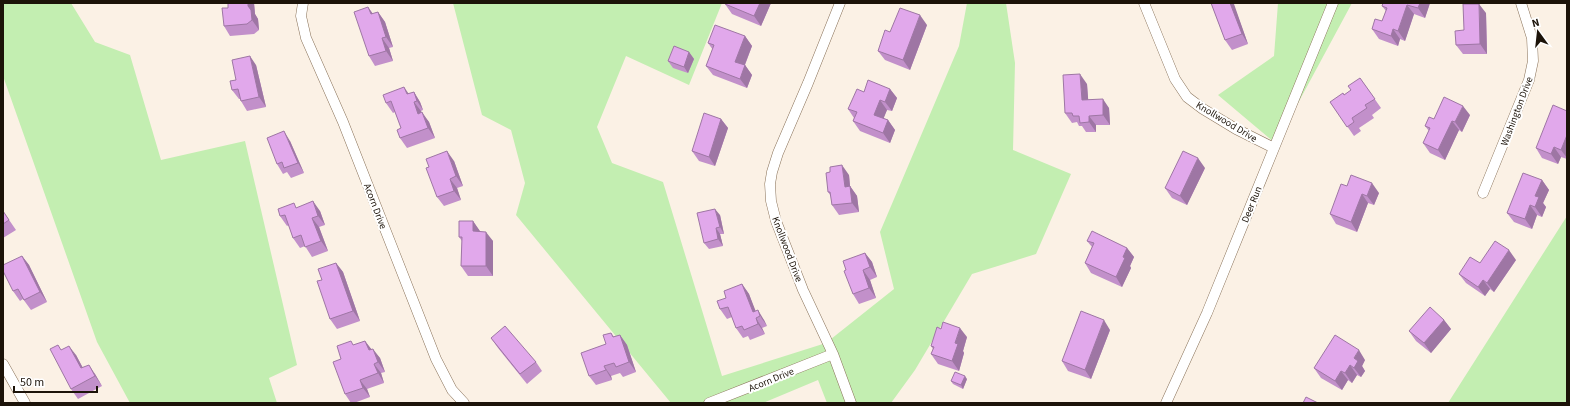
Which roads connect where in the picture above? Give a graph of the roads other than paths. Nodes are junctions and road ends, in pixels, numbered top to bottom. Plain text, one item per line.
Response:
1 (303, 3) edge
2 (840, 3) edge
3 (1144, 3) edge
4 (1334, 3) edge
5 (1521, 3) edge
6 (1274, 148) junction
7 (1483, 193) dead end
8 (833, 354) junction
9 (3, 364) edge
10 (25, 403) edge
11 (464, 403) edge
12 (709, 403) edge
13 (851, 403) edge
14 (1166, 403) edge

1 - 11 street, Acorn Drive
2 - 8 street, Knollwood Drive
3 - 6 street, Knollwood Drive
4 - 6 street, Deer Run
5 - 7 street, Washington Drive
6 - 14 street, Deer Run
8 - 12 street, Acorn Drive
8 - 13 street, Knollwood Drive
9 - 10 street

